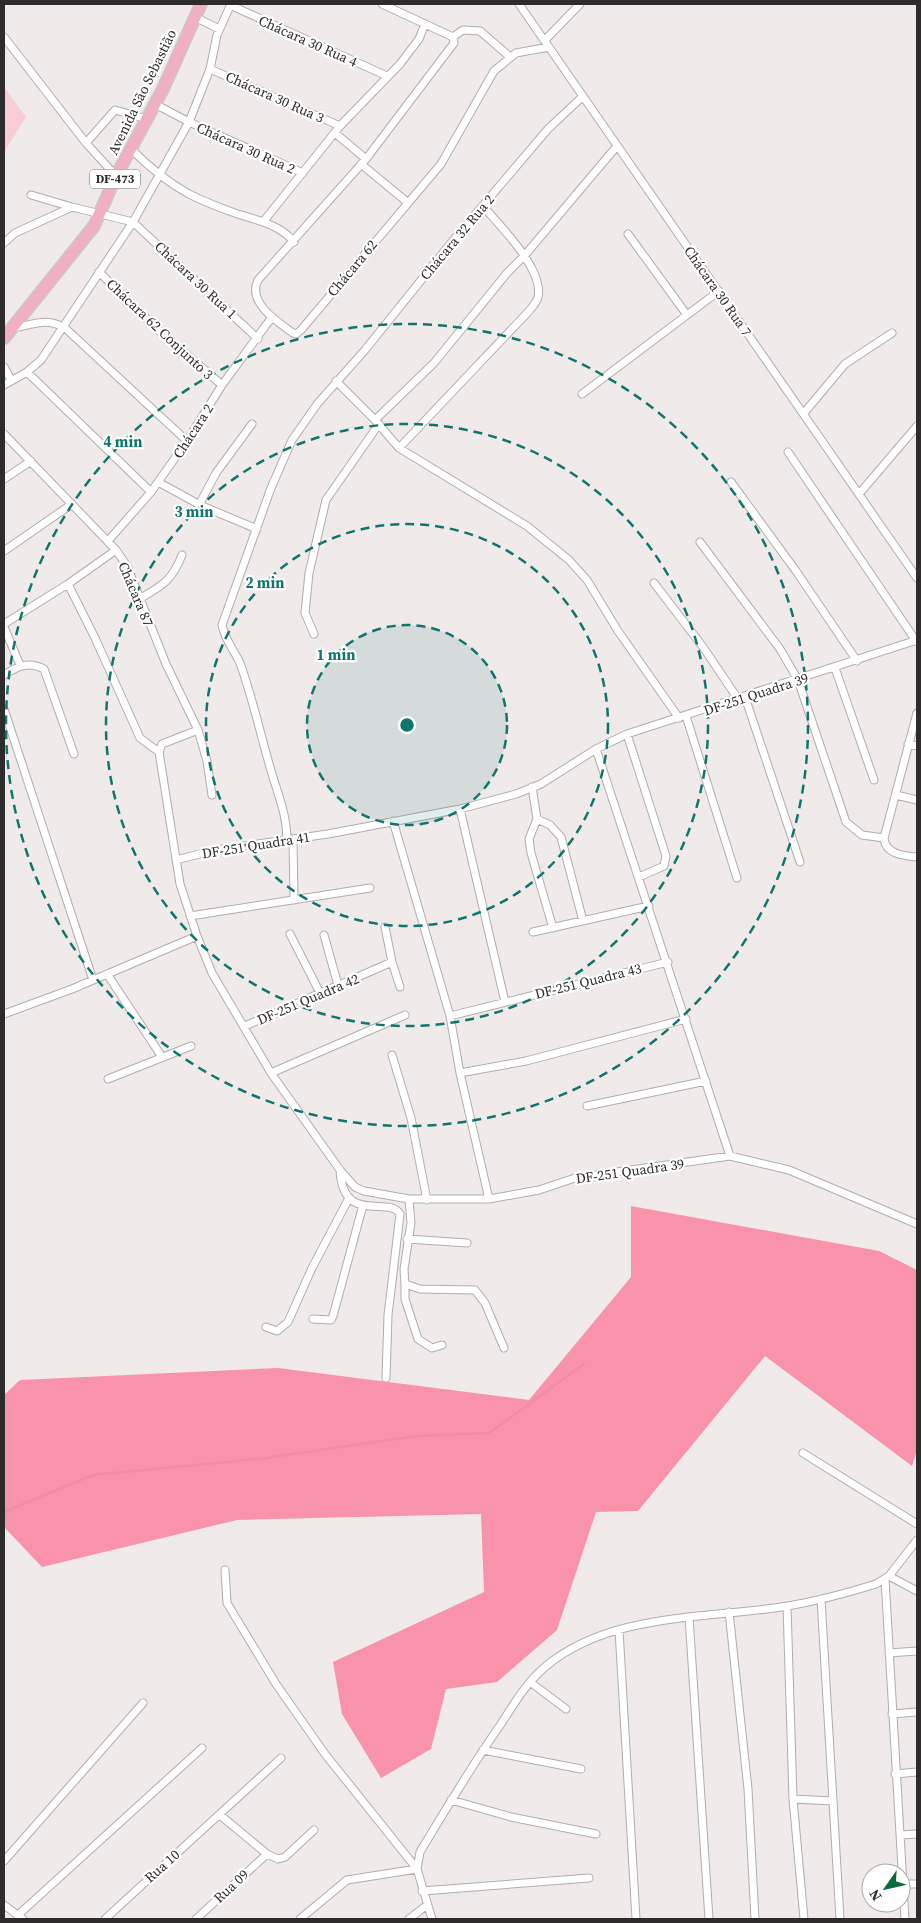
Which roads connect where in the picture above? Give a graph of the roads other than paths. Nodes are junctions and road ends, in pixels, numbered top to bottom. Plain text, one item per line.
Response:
1 (201, 4) edge
2 (230, 4) edge
3 (382, 4) edge
4 (519, 4) edge
5 (580, 4) edge
6 (195, 17) junction
7 (425, 24) junction
8 (219, 29) junction
9 (4, 37) edge
10 (453, 37) junction
11 (547, 43) junction
12 (509, 56) junction
13 (210, 68) junction
14 (387, 76) junction
15 (582, 97) junction
16 (155, 104) junction
17 (147, 120) junction
18 (190, 122) junction
19 (340, 126) junction
20 (335, 133) junction
21 (86, 143) junction
22 (616, 146) junction
23 (131, 149) junction
24 (364, 162) junction
25 (303, 173) junction
26 (158, 175) junction
27 (116, 176) junction
28 (30, 195) dead end
29 (407, 202) junction
30 (483, 206) junction
31 (72, 207) junction
32 (99, 215) junction
33 (133, 222) junction
34 (263, 222) junction
35 (628, 234) dead end
36 (294, 242) junction
37 (4, 243) edge
38 (525, 256) junction
39 (99, 272) junction
40 (719, 291) junction
41 (687, 315) junction
42 (272, 317) junction
43 (64, 327) junction
44 (13, 328) junction
45 (892, 333) dead end
46 (4, 338) edge
47 (258, 339) junction
48 (4, 367) edge
49 (27, 372) junction
50 (11, 380) junction
51 (336, 382) junction
52 (4, 385) edge
53 (222, 385) junction
54 (582, 394) dead end
55 (804, 413) junction
56 (377, 422) junction
57 (252, 424) dead end
58 (917, 426) edge
59 (4, 434) edge
60 (187, 441) junction
61 (399, 448) junction
62 (788, 452) dead end
63 (31, 461) junction
64 (4, 479) edge
65 (158, 482) junction
66 (731, 482) dead end
67 (152, 492) junction
68 (859, 494) junction
69 (72, 504) junction
70 (199, 505) junction
71 (257, 529) junction
72 (108, 541) junction
73 (700, 542) dead end
74 (116, 550) junction
75 (4, 551) edge
76 (182, 555) dead end
77 (917, 578) edge
78 (654, 583) dead end
79 (68, 584) junction
80 (139, 599) junction
81 (4, 626) edge
82 (314, 634) dead end
83 (917, 641) edge
84 (857, 661) junction
85 (20, 666) junction
86 (835, 668) junction
87 (4, 675) edge
88 (798, 680) junction
89 (741, 698) junction
90 (4, 709) edge
91 (917, 714) edge
92 (682, 717) junction
93 (198, 730) junction
94 (627, 734) junction
95 (908, 744) junction
96 (917, 746) edge
97 (596, 749) junction
98 (159, 752) junction
99 (74, 754) dead end
100 (874, 780) dead end
101 (532, 787) junction
102 (212, 795) dead end
103 (896, 795) junction
104 (917, 800) edge
105 (460, 809) junction
106 (537, 819) junction
107 (393, 821) junction
108 (884, 838) junction
109 (290, 840) junction
110 (917, 857) edge
111 (176, 860) junction
112 (800, 862) dead end
113 (639, 877) junction
114 (737, 878) dead end
115 (370, 888) dead end
116 (294, 900) junction
117 (649, 906) junction
118 (190, 916) junction
119 (583, 921) junction
120 (385, 927) dead end
121 (553, 928) junction
122 (533, 932) dead end
123 (290, 934) dead end
124 (324, 935) dead end
125 (197, 936) junction
126 (392, 962) junction
127 (668, 962) junction
128 (107, 974) junction
129 (93, 980) junction
130 (338, 986) junction
131 (400, 987) dead end
132 (320, 993) junction
133 (505, 1002) junction
134 (4, 1014) edge
135 (405, 1015) dead end
136 (450, 1016) junction
137 (686, 1019) junction
138 (245, 1026) junction
139 (191, 1046) dead end
140 (392, 1055) dead end
141 (162, 1057) junction
142 (271, 1073) junction
143 (460, 1073) junction
144 (108, 1079) dead end
145 (706, 1080) junction
146 (588, 1106) dead end
147 (730, 1156) junction
148 (340, 1170) junction
149 (349, 1198) junction
150 (410, 1199) junction
151 (489, 1199) junction
152 (427, 1200) junction
153 (363, 1204) junction
154 (917, 1224) edge
155 (407, 1239) junction
156 (467, 1243) dead end
157 (404, 1284) junction
158 (312, 1319) dead end
159 (266, 1327) dead end
160 (442, 1345) dead end
161 (504, 1348) dead end
162 (386, 1378) dead end
163 (804, 1453) dead end
164 (917, 1524) edge
165 (917, 1540) edge
166 (225, 1570) dead end
167 (887, 1578) junction
168 (917, 1591) edge
169 (821, 1599) junction
170 (787, 1606) junction
171 (729, 1612) junction
172 (689, 1617) junction
173 (619, 1630) junction
174 (917, 1651) edge
175 (889, 1653) junction
176 (530, 1682) junction
177 (143, 1703) dead end
178 (566, 1709) dead end
179 (917, 1712) edge
180 (892, 1714) junction
181 (202, 1748) dead end
182 (483, 1750) junction
183 (282, 1758) dead end
184 (581, 1769) dead end
185 (917, 1772) edge
186 (895, 1774) junction
187 (793, 1799) junction
188 (451, 1800) junction
189 (833, 1801) junction
190 (220, 1814) junction
191 (314, 1830) dead end
192 (596, 1834) dead end
193 (917, 1834) edge
194 (901, 1835) junction
195 (267, 1854) junction
196 (4, 1861) edge
197 (903, 1863) edge
198 (416, 1869) junction
199 (589, 1878) dead end
200 (422, 1891) junction
201 (4, 1905) edge
202 (427, 1905) junction
203 (20, 1917) edge
204 (105, 1919) edge
205 (196, 1919) edge
206 (300, 1919) edge
207 (409, 1919) edge
208 (432, 1919) edge
209 (636, 1919) edge
210 (709, 1919) edge
211 (755, 1919) edge
212 (804, 1919) edge
213 (840, 1919) edge

1 - 6 main road, Avenida São Sebastião / DF-473
2 - 8 street, Chácara 62 Conjunto 3
2 - 14 street, Chácara 30 Rua 4
3 - 7 street
4 - 11 street, Chácara 30 Rua 7
5 - 11 street
6 - 8 street
6 - 16 main road, Avenida São Sebastião / DF-473
7 - 10 street
7 - 14 street
8 - 13 street, Chácara 62 Conjunto 3
9 - 21 street
10 - 12 street
10 - 24 street
11 - 12 street
11 - 15 street, Chácara 30 Rua 7
12 - 29 street, Chácara 62
13 - 18 street, Chácara 62 Conjunto 3
13 - 19 street, Chácara 30 Rua 3
14 - 19 street
15 - 22 street, Chácara 30 Rua 7
15 - 30 street, Chácara 32 Rua 2
16 - 17 main road, Avenida São Sebastião / DF-473
16 - 18 street, Chácara 30 Rua 2
17 - 21 street
17 - 23 main road, Avenida São Sebastião / DF-473
18 - 25 street, Chácara 30 Rua 2
18 - 26 street, Chácara 62 Conjunto 3
19 - 20 street
20 - 24 street
20 - 25 street
21 - 27 street
22 - 38 street
22 - 40 street, Chácara 30 Rua 7
23 - 26 street
23 - 27 main road, Avenida São Sebastião / DF-473
24 - 29 street
24 - 36 street
25 - 34 street
26 - 33 street, Chácara 62 Conjunto 3
26 - 34 street
27 - 32 main road, Avenida São Sebastião / DF-473
28 - 31 street
29 - 42 street, Chácara 62
30 - 38 street
30 - 51 street, Chácara 32 Rua 2
31 - 32 street
31 - 37 street
32 - 33 street
32 - 44 main road, Avenida São Sebastião / DF-473
33 - 39 street, Chácara 62 Conjunto 3
33 - 47 street, Chácara 30 Rua 1
34 - 36 street
35 - 41 street
36 - 42 street
38 - 56 street
38 - 61 street
39 - 43 street, Chácara 62 Conjunto 3
39 - 53 street, Chácara 62 Conjunto 3
40 - 41 street
40 - 55 street, Chácara 30 Rua 7
41 - 54 street
42 - 47 street, Chácara 2
43 - 44 street
43 - 49 street, Chácara 62 Conjunto 3
43 - 60 street
44 - 46 main road, Avenida São Sebastião / DF-473
45 - 55 street
47 - 53 street, Chácara 2
48 - 50 street
49 - 50 street, Chácara 62 Conjunto 3
49 - 67 street
50 - 52 street, Chácara 62 Conjunto 3
51 - 56 street
51 - 71 street, Chácara 32 Rua 2
53 - 60 street, Chácara 2
55 - 68 street, Chácara 30 Rua 7
56 - 61 street
56 - 82 street
57 - 70 street
58 - 68 street
59 - 63 street, Chácara 87
60 - 65 street, Chácara 2
61 - 92 street
62 - 83 street
63 - 64 street
63 - 69 street, Chácara 87
65 - 67 street, Chácara 2
65 - 70 street
66 - 84 street
67 - 72 street, Chácara 2
68 - 77 street, Chácara 30 Rua 7
69 - 72 street, Chácara 87
69 - 75 street
70 - 71 street
71 - 109 street, Chácara 32 Rua 2
72 - 74 street, Chácara 87
73 - 88 street
74 - 79 street
74 - 80 street, Chácara 87
76 - 80 street
78 - 89 street
79 - 81 street
79 - 98 street
80 - 93 street, Chácara 87
81 - 85 street
83 - 84 street, DF-251 Quadra 39
84 - 86 street, DF-251 Quadra 39
85 - 87 street
85 - 99 street
86 - 88 street, DF-251 Quadra 39
86 - 100 street
88 - 89 street, DF-251 Quadra 39
88 - 108 street
89 - 92 street, DF-251 Quadra 39
89 - 112 street
90 - 129 street
91 - 95 street
92 - 94 street, DF-251 Quadra 39
92 - 114 street
93 - 98 street
93 - 102 street, Chácara 87
94 - 97 street, DF-251 Quadra 39
94 - 113 street
95 - 96 street
95 - 103 street
97 - 101 street, DF-251 Quadra 41
97 - 113 street
98 - 111 street
101 - 105 street, DF-251 Quadra 41
101 - 106 street
103 - 104 street
103 - 108 street
105 - 107 street, DF-251 Quadra 41
105 - 133 street
106 - 119 street
106 - 121 street
107 - 109 street, DF-251 Quadra 41
107 - 136 street
108 - 110 street
109 - 111 street, DF-251 Quadra 41
109 - 116 street, Chácara 32 Rua 2
111 - 118 street
113 - 117 street
115 - 116 street
116 - 118 street
117 - 119 street
117 - 127 street
118 - 125 street
119 - 121 street
120 - 126 street
121 - 122 street
123 - 132 street
124 - 130 street
125 - 128 street
125 - 138 street
126 - 130 street, DF-251 Quadra 42
126 - 131 street
127 - 133 street, DF-251 Quadra 43
127 - 137 street
128 - 129 street
128 - 141 street
129 - 134 street
130 - 132 street, DF-251 Quadra 42
132 - 138 street, DF-251 Quadra 42
133 - 136 street, DF-251 Quadra 43
135 - 142 street
136 - 143 street
137 - 143 street
137 - 145 street
138 - 142 street, DF-251 Quadra 42
139 - 141 street
140 - 152 street
141 - 144 street
142 - 148 street, DF-251 Quadra 39
143 - 151 street
145 - 146 street
145 - 147 street
147 - 151 street, DF-251 Quadra 39
147 - 154 street, DF-251 Quadra 39
148 - 149 street
148 - 150 street, DF-251 Quadra 39
149 - 153 street
149 - 159 street
150 - 152 street, DF-251 Quadra 39
150 - 155 street
151 - 152 street, DF-251 Quadra 39
153 - 158 street
153 - 162 street
155 - 156 street
155 - 157 street
157 - 160 street
157 - 161 street
163 - 164 street
165 - 167 street
166 - 198 street
167 - 168 street
167 - 169 street
167 - 175 street
169 - 170 street
169 - 189 street
170 - 171 street
170 - 187 street
171 - 172 street
171 - 211 street
172 - 173 street
172 - 210 street
173 - 176 street
173 - 209 street
174 - 175 street
175 - 180 street
176 - 178 street
176 - 182 street
177 - 196 street
179 - 180 street
180 - 186 street
181 - 203 street
182 - 184 street
182 - 188 street
183 - 190 street, Rua 10
185 - 186 street
186 - 194 street
187 - 189 street
187 - 212 street
188 - 192 street
188 - 198 street
189 - 213 street
190 - 195 street
190 - 204 street, Rua 10
191 - 195 street
193 - 194 street
194 - 197 street
195 - 205 street, Rua 09
198 - 200 street
198 - 206 street
199 - 200 street
200 - 202 street
201 - 203 street
202 - 207 street
202 - 208 street

